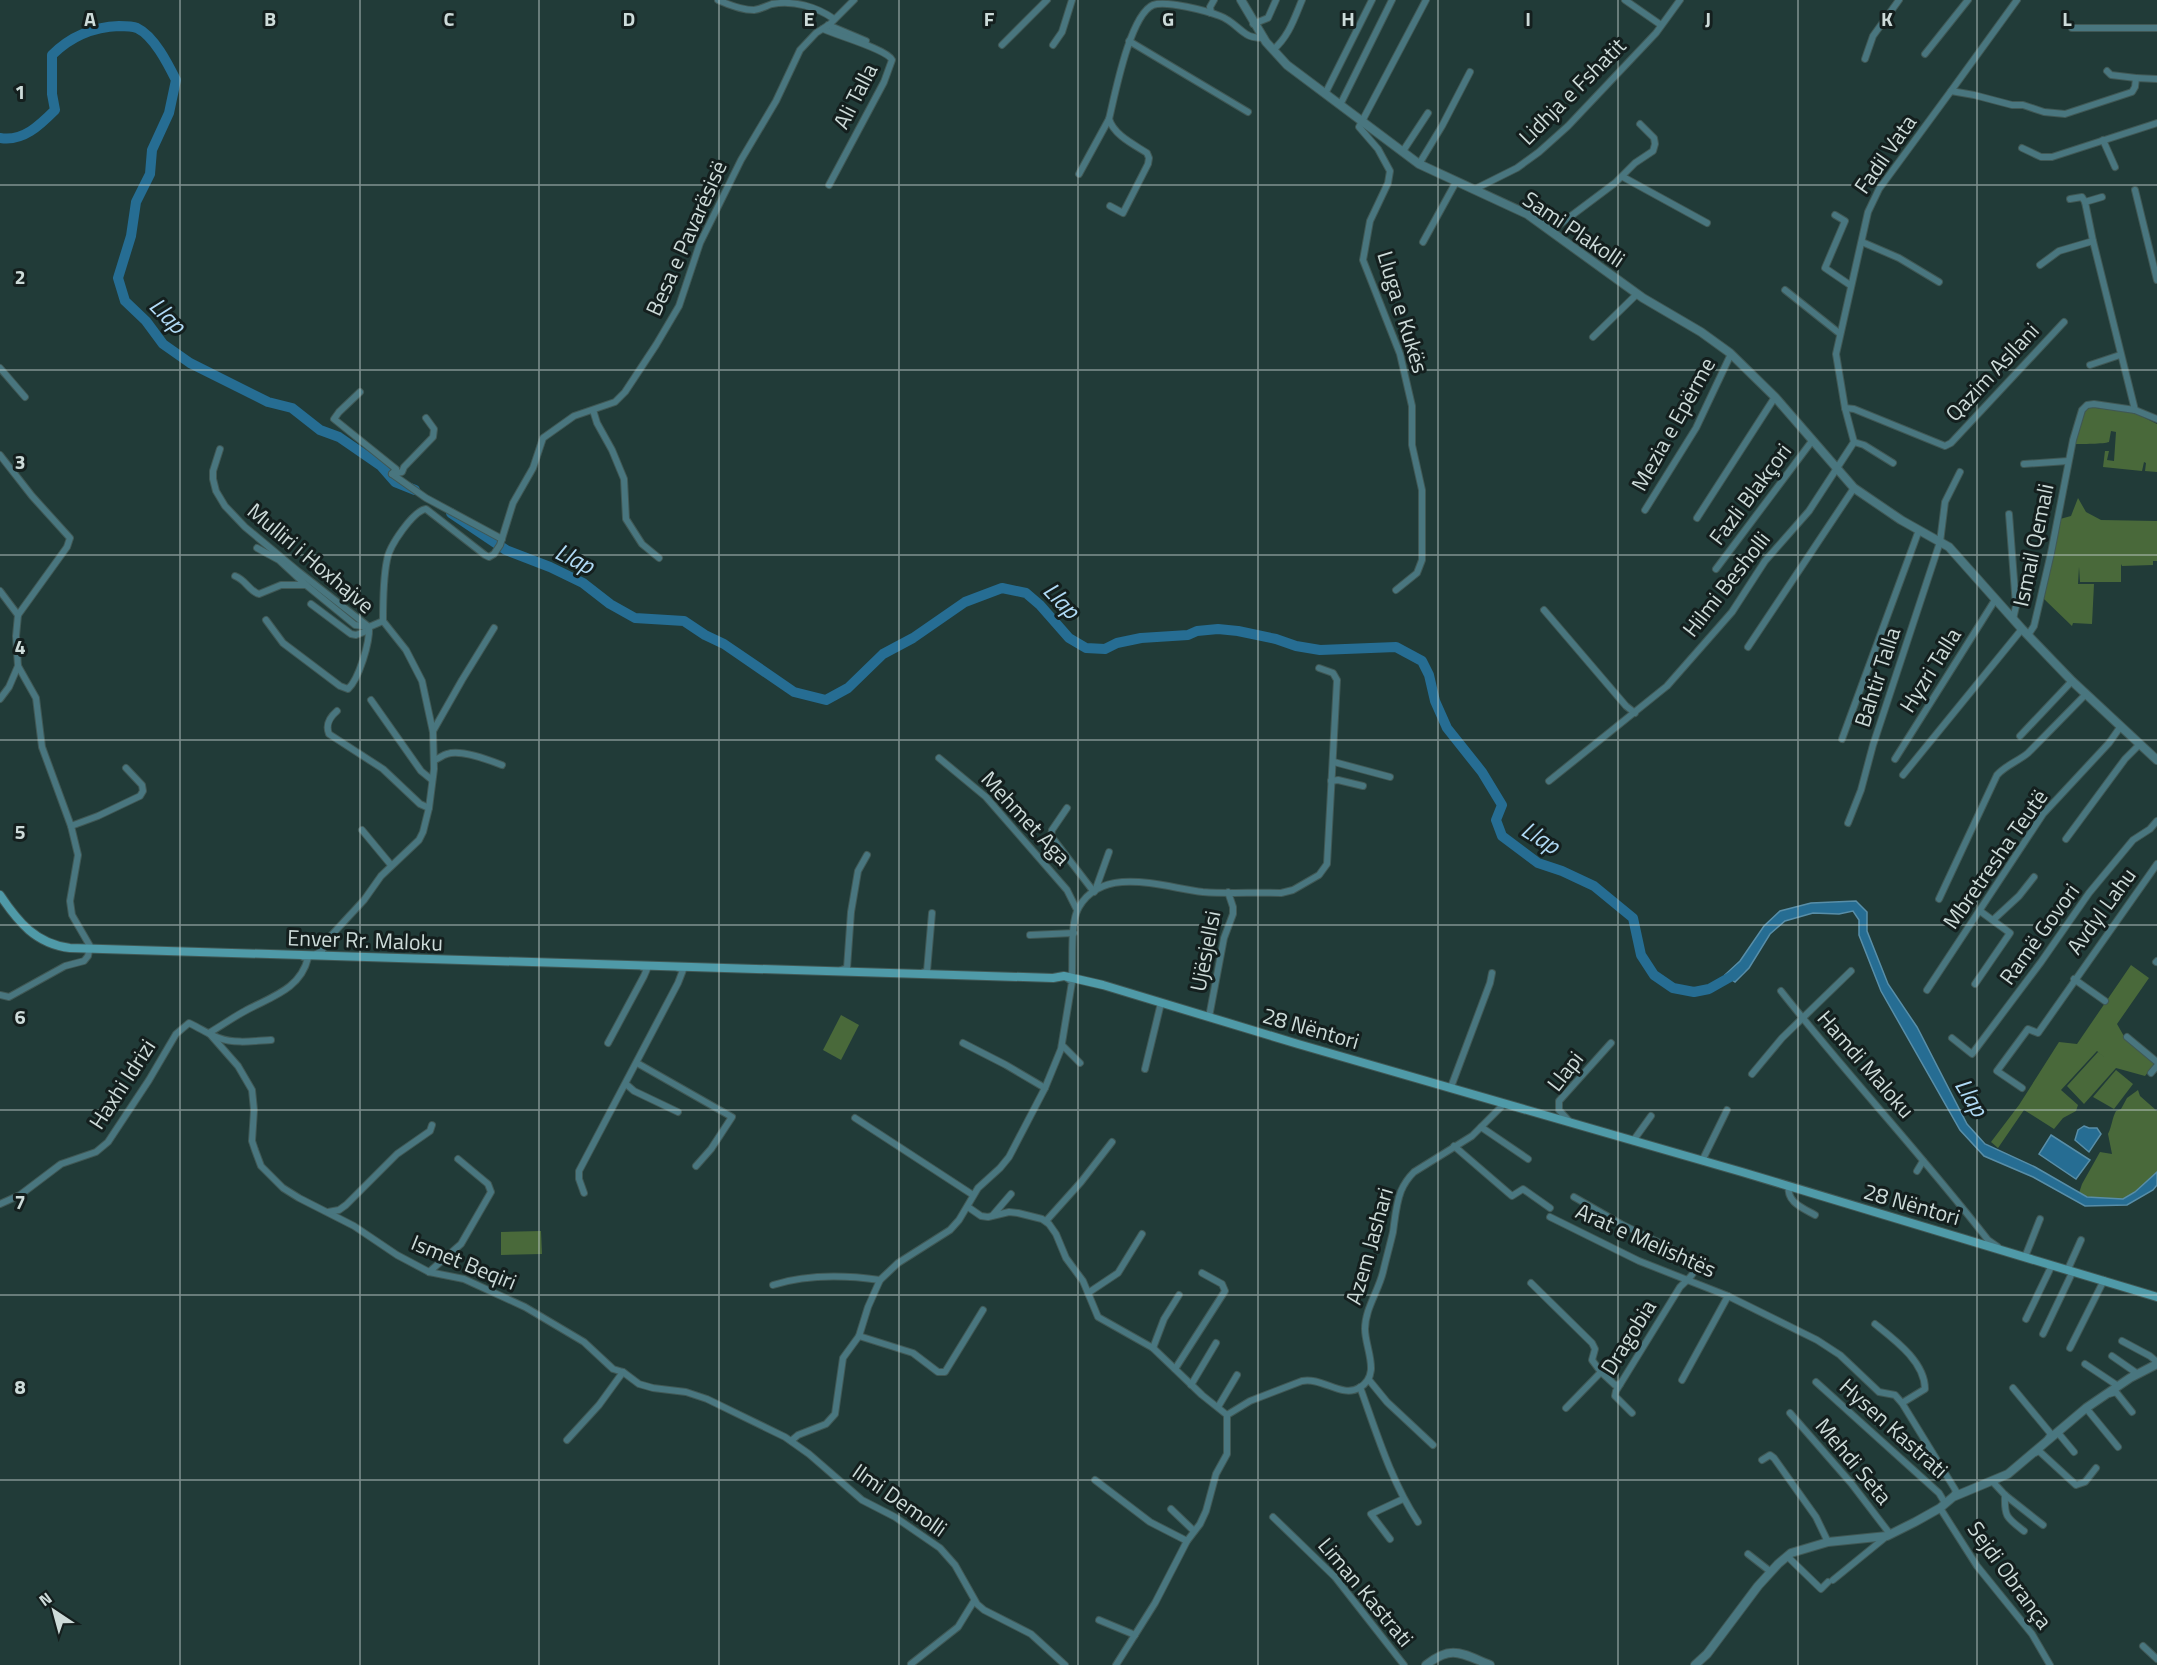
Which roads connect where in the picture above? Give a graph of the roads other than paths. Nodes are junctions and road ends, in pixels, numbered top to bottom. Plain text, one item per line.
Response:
1 (718, 0) edge
2 (854, 0) edge
3 (1047, 0) edge
4 (1072, 0) edge
5 (1214, 0) edge
6 (1240, 0) edge
7 (1276, 0) edge
8 (1302, 0) edge
9 (1372, 0) edge
10 (1392, 0) edge
11 (1425, 0) edge
12 (1625, 0) edge
13 (1680, 0) edge
14 (1899, 0) edge
15 (1968, 0) edge
16 (2017, 0) edge
17 (1211, 13) junction
18 (834, 19) junction
19 (1253, 24) junction
20 (1661, 25) junction
21 (826, 27) junction
22 (2072, 27) dead end
23 (2157, 28) edge
24 (1264, 38) junction
25 (1130, 41) junction
26 (1002, 45) dead end
27 (1053, 45) dead end
28 (1273, 50) junction
29 (893, 52) dead end
30 (1925, 54) dead end
31 (1864, 59) dead end
32 (2107, 71) dead end
33 (1470, 72) dead end
34 (2136, 78) junction
35 (2157, 79) edge
36 (1951, 92) junction
37 (1325, 94) junction
38 (1340, 105) junction
39 (1248, 112) dead end
40 (1428, 112) dead end
41 (1109, 118) junction
42 (1362, 121) junction
43 (1640, 123) dead end
44 (2157, 123) edge
45 (2103, 140) junction
46 (2022, 148) dead end
47 (1403, 151) junction
48 (1419, 164) junction
49 (2115, 167) dead end
50 (1079, 174) dead end
51 (1623, 177) junction
52 (1456, 182) junction
53 (829, 185) dead end
54 (1475, 189) junction
55 (2135, 190) dead end
56 (2102, 197) dead end
57 (2070, 199) dead end
58 (2085, 202) junction
59 (1110, 206) dead end
60 (1835, 215) dead end
61 (1707, 223) dead end
62 (1551, 231) junction
63 (2093, 241) junction
64 (1423, 242) dead end
65 (1862, 242) junction
66 (2040, 265) dead end
67 (2156, 276) edge
68 (1939, 282) dead end
69 (1850, 285) junction
70 (1785, 290) dead end
71 (1637, 294) junction
72 (2064, 322) dead end
73 (1839, 333) junction
74 (1593, 337) dead end
75 (1731, 354) junction
76 (2120, 355) junction
77 (2090, 364) dead end
78 (0, 368) edge
79 (360, 392) dead end
80 (25, 397) dead end
81 (1775, 397) junction
82 (1845, 408) junction
83 (2135, 410) junction
84 (593, 411) junction
85 (426, 418) dead end
86 (2157, 419) edge
87 (1812, 441) junction
88 (1854, 441) junction
89 (220, 449) dead end
90 (0, 455) edge
91 (2068, 461) junction
92 (1893, 463) dead end
93 (2024, 464) dead end
94 (1836, 469) junction
95 (1960, 472) dead end
96 (392, 474) junction
97 (1854, 489) junction
98 (1645, 510) dead end
99 (2009, 514) dead end
100 (1697, 518) dead end
101 (1919, 530) junction
102 (501, 542) junction
103 (1940, 542) junction
104 (257, 548) dead end
105 (659, 558) dead end
106 (1716, 568) dead end
107 (235, 576) dead end
108 (306, 585) junction
109 (1396, 590) dead end
110 (0, 591) edge
111 (1995, 600) junction
112 (311, 604) dead end
113 (1544, 610) dead end
114 (18, 615) junction
115 (2013, 619) junction
116 (266, 621) dead end
117 (383, 621) junction
118 (494, 628) dead end
119 (369, 629) junction
120 (2025, 632) junction
121 (1748, 647) dead end
122 (18, 666) junction
123 (1319, 668) dead end
124 (2072, 681) junction
125 (2086, 693) junction
126 (0, 699) edge
127 (371, 700) dead end
128 (337, 711) dead end
129 (1635, 713) junction
130 (2121, 726) junction
131 (433, 732) junction
132 (2020, 736) dead end
133 (1842, 738) dead end
134 (2140, 744) junction
135 (939, 758) dead end
136 (1895, 759) dead end
137 (434, 760) junction
138 (2157, 760) edge
139 (1334, 762) junction
140 (502, 765) dead end
141 (126, 768) dead end
142 (1903, 775) dead end
143 (1390, 777) dead end
144 (432, 780) junction
145 (1331, 781) junction
146 (1549, 781) dead end
147 (1362, 786) dead end
148 (429, 808) junction
149 (1067, 808) dead end
150 (2157, 821) edge
151 (1848, 823) dead end
152 (71, 826) junction
153 (362, 830) dead end
154 (2066, 839) dead end
155 (1109, 852) dead end
156 (867, 855) dead end
157 (2157, 864) edge
158 (391, 865) junction
159 (2034, 877) dead end
160 (1094, 892) junction
161 (1227, 892) junction
162 (0, 896) edge
163 (1939, 899) dead end
164 (1077, 911) junction
165 (1980, 911) junction
166 (932, 913) dead end
167 (1993, 920) junction
168 (1074, 933) junction
169 (1030, 935) dead end
170 (89, 950) junction
171 (312, 955) junction
172 (300, 956) junction
173 (639, 965) junction
174 (676, 967) junction
175 (838, 970) junction
176 (1851, 972) dead end
177 (1492, 973) dead end
178 (917, 974) junction
179 (1064, 976) junction
180 (2074, 980) junction
181 (1975, 984) dead end
182 (1927, 990) dead end
183 (1781, 991) dead end
184 (0, 995) edge
185 (2105, 1001) dead end
186 (1161, 1003) junction
187 (1209, 1017) junction
188 (1802, 1018) junction
189 (208, 1033) junction
190 (2127, 1037) dead end
191 (1952, 1038) dead end
192 (271, 1040) dead end
193 (608, 1043) dead end
194 (963, 1043) dead end
195 (1611, 1043) dead end
196 (1062, 1045) junction
197 (637, 1063) junction
198 (1080, 1063) dead end
199 (2157, 1064) edge
200 (1146, 1069) dead end
201 (2151, 1072) dead end
202 (1752, 1074) dead end
203 (626, 1084) junction
204 (1451, 1087) junction
205 (1045, 1088) junction
206 (2022, 1088) dead end
207 (1503, 1102) junction
208 (1727, 1110) dead end
209 (678, 1112) dead end
210 (1651, 1116) dead end
211 (855, 1118) dead end
212 (1569, 1121) junction
213 (432, 1125) dead end
214 (1481, 1127) junction
215 (1633, 1141) junction
216 (1112, 1142) dead end
217 (1454, 1146) junction
218 (458, 1159) dead end
219 (1528, 1159) dead end
220 (1702, 1161) junction
221 (1923, 1161) junction
222 (696, 1166) dead end
223 (1917, 1171) dead end
224 (1789, 1186) junction
225 (584, 1193) dead end
226 (1011, 1194) dead end
227 (973, 1195) junction
228 (1574, 1197) dead end
229 (0, 1204) edge
230 (968, 1207) junction
231 (1550, 1208) dead end
232 (327, 1212) junction
233 (1815, 1215) dead end
234 (993, 1216) junction
235 (1550, 1217) dead end
236 (2040, 1219) dead end
237 (1046, 1221) junction
238 (1142, 1233) dead end
239 (2080, 1240) dead end
240 (2002, 1249) junction
241 (2025, 1257) junction
242 (2052, 1265) junction
243 (2071, 1270) junction
244 (429, 1272) junction
245 (1202, 1273) dead end
246 (880, 1280) junction
247 (1689, 1280) junction
248 (2104, 1280) junction
249 (1531, 1283) dead end
250 (773, 1286) dead end
251 (1088, 1293) junction
252 (1179, 1295) dead end
253 (1728, 1296) junction
254 (2157, 1297) edge
255 (983, 1310) dead end
256 (2025, 1318) dead end
257 (1875, 1324) dead end
258 (2043, 1334) dead end
259 (860, 1336) junction
260 (2122, 1341) dead end
261 (1216, 1343) dead end
262 (2070, 1348) dead end
263 (1155, 1350) junction
264 (2112, 1356) dead end
265 (2085, 1364) dead end
266 (2156, 1364) edge
267 (614, 1369) joint
268 (1175, 1369) junction
269 (1600, 1371) junction
270 (623, 1372) junction
271 (1237, 1375) dead end
272 (2130, 1378) junction
273 (1369, 1380) junction
274 (1682, 1380) dead end
275 (1816, 1382) dead end
276 (1620, 1384) junction
277 (1191, 1385) junction
278 (2118, 1386) junction
279 (1360, 1388) junction
280 (2013, 1388) dead end
281 (2105, 1394) junction
282 (1902, 1403) junction
283 (1218, 1407) junction
284 (1566, 1408) dead end
285 (2086, 1408) junction
286 (2132, 1412) dead end
287 (1632, 1413) dead end
288 (1790, 1413) dead end
289 (1227, 1415) junction
290 (2060, 1429) junction
291 (567, 1440) dead end
292 (791, 1440) junction
293 (1433, 1445) dead end
294 (2044, 1445) junction
295 (2118, 1447) dead end
296 (2074, 1452) dead end
297 (2034, 1453) junction
298 (1762, 1460) dead end
299 (2096, 1468) dead end
300 (1095, 1480) dead end
301 (1992, 1481) junction
302 (2005, 1495) junction
303 (1953, 1497) junction
304 (1403, 1499) junction
305 (1942, 1506) junction
306 (1171, 1509) dead end
307 (1273, 1517) dead end
308 (1418, 1522) dead end
309 (2043, 1525) dead end
310 (1194, 1531) junction
311 (2024, 1531) dead end
312 (1888, 1535) junction
313 (1390, 1539) dead end
314 (1187, 1541) junction
315 (1828, 1542) junction
316 (1748, 1554) dead end
317 (1787, 1556) junction
318 (1771, 1572) junction
319 (974, 1601) junction
320 (1099, 1620) dead end
321 (1135, 1635) junction
322 (2143, 1646) dead end
323 (2157, 1659) edge
324 (912, 1664) edge
325 (1065, 1665) edge
326 (1116, 1665) edge
327 (1404, 1665) edge
328 (1426, 1665) edge
329 (1490, 1665) edge
330 (1695, 1665) edge
331 (2050, 1665) edge

1 - 18 street
2 - 18 street, Besa e Pavarësisë
3 - 26 street
4 - 27 street
5 - 17 street
6 - 19 street, Sami Plakolli
7 - 19 street
8 - 28 street
9 - 37 street
10 - 38 street
11 - 42 street
12 - 20 street
13 - 20 street, Lidhja e Fshatit
14 - 31 street
15 - 30 street
16 - 36 street, Fadil Vata
17 - 24 street
17 - 25 street
18 - 21 street, Besa e Pavarësisë
19 - 24 street, Sami Plakolli
20 - 54 street, Lidhja e Fshatit
21 - 29 street
21 - 53 street, Ali Talla
21 - 84 street, Besa e Pavarësisë
22 - 23 street
24 - 28 street, Sami Plakolli
25 - 39 street
25 - 41 street
28 - 37 street, Sami Plakolli
32 - 34 street
33 - 48 street
34 - 35 street
34 - 36 street
36 - 65 street, Fadil Vata
37 - 38 street, Sami Plakolli
38 - 42 street, Sami Plakolli
40 - 47 street
41 - 50 street
41 - 59 street
42 - 47 street, Sami Plakolli
42 - 109 street, Lluga e Kukës
43 - 51 street
44 - 45 street
45 - 46 street
45 - 49 street
47 - 48 street, Sami Plakolli
48 - 52 street, Sami Plakolli
51 - 61 street
51 - 62 street
52 - 54 street, Sami Plakolli
52 - 64 street
54 - 62 street, Sami Plakolli
55 - 67 street
56 - 58 street
57 - 58 street
58 - 63 street
60 - 69 street, Fadil Vata
62 - 71 street, Sami Plakolli
63 - 66 street
63 - 76 street
65 - 68 street
65 - 69 street, Fadil Vata
69 - 73 street, Fadil Vata
70 - 73 street
71 - 74 street, Sami Plakolli
71 - 75 street, Sami Plakolli
72 - 82 street, Qazim Asllani
73 - 82 street, Fadil Vata
75 - 81 street, Sami Plakolli
75 - 98 street, Mezia e Epërme
76 - 77 street
76 - 83 street
78 - 80 street
79 - 96 street
81 - 87 street, Sami Plakolli
81 - 100 street
82 - 88 street, Fadil Vata
83 - 86 street, Ismail Qemali
83 - 91 street, Ismail Qemali
84 - 102 street, Besa e Pavarësisë
84 - 105 street
85 - 96 street
87 - 94 street, Sami Plakolli
87 - 106 street, Fazli Blakçori
88 - 92 street
88 - 94 street
89 - 119 street, Mulliri i Hoxhajve
90 - 114 street
91 - 93 street, Ismail Qemali
91 - 120 street, Ismail Qemali
94 - 97 street
94 - 129 street, Hilmi Besholli
95 - 103 street
96 - 102 street
97 - 101 street
97 - 121 street
99 - 115 street
101 - 103 street
101 - 133 street
102 - 117 street, Besa e Pavarësisë
103 - 111 street
103 - 151 street, Bahtir Talla
104 - 108 street, Mulliri i Hoxhajve
107 - 108 street, Mulliri i Hoxhajve
108 - 119 street, Mulliri i Hoxhajve
110 - 114 street
111 - 115 street
111 - 136 street, Hyzri Talla
112 - 119 street
113 - 129 street
114 - 122 street
115 - 120 street
116 - 119 street
117 - 119 street
117 - 131 street
118 - 131 street
120 - 124 street
120 - 142 street, Ismail Qemali
122 - 126 street
122 - 152 street
123 - 139 street
124 - 125 street
124 - 132 street
125 - 130 street
125 - 163 street
127 - 144 street
128 - 148 street
129 - 146 street, Hilmi Besholli
130 - 134 street
130 - 165 street, Mbretresha Teutë
131 - 137 street
134 - 138 street
134 - 154 street
135 - 164 street, Mehmet Aga
137 - 140 street
137 - 144 street
139 - 143 street
139 - 145 street
141 - 152 street
144 - 148 street
145 - 147 street
145 - 161 street
148 - 158 street
149 - 160 street
150 - 191 street, Ramë Govori
152 - 170 street
153 - 158 street
155 - 160 street
156 - 175 street
157 - 180 street, Avdyl Lahu
158 - 171 street
159 - 167 street
160 - 161 street
160 - 164 street
161 - 187 street, Ujësjellsi
162 - 170 main road, Enver Rr. Maloku
164 - 168 street
165 - 167 street
165 - 182 street, Mbretresha Teutë
166 - 178 street
167 - 181 street
168 - 169 street
168 - 179 street
170 - 172 main road, Enver Rr. Maloku
170 - 184 street
171 - 172 main road, Enver Rr. Maloku
171 - 173 main road, Enver Rr. Maloku
172 - 189 street
173 - 174 main road, Enver Rr. Maloku
173 - 193 street
174 - 175 main road, Enver Rr. Maloku
174 - 197 street
175 - 178 main road, Enver Rr. Maloku
176 - 188 street
177 - 204 street
178 - 179 main road, Enver Rr. Maloku
179 - 186 main road, 28 Nëntori
179 - 196 street
180 - 185 street, Avdyl Lahu
180 - 206 street, Avdyl Lahu
183 - 188 street, Hamdi Maloku
186 - 187 main road, 28 Nëntori
186 - 200 street
187 - 204 main road, 28 Nëntori
188 - 202 street
188 - 221 street, Hamdi Maloku
189 - 192 street
189 - 229 street, Haxhi Idrizi
189 - 232 street, Ismet Beqiri
190 - 199 street
194 - 205 street
195 - 212 street, Llapi
196 - 198 street
196 - 205 street
197 - 203 street
197 - 222 street
199 - 201 street
203 - 209 street
203 - 225 street
204 - 207 main road, 28 Nëntori
205 - 227 street
207 - 212 main road, 28 Nëntori
207 - 214 street, Azem Jashari
208 - 220 street
210 - 215 street
211 - 227 street
212 - 215 main road, 28 Nëntori
213 - 232 street
214 - 217 street, Azem Jashari
214 - 219 street
215 - 220 main road, 28 Nëntori
216 - 237 street
217 - 231 street
217 - 273 street, Azem Jashari
218 - 244 street
220 - 224 main road, 28 Nëntori
221 - 223 street
221 - 240 street, Hamdi Maloku
224 - 233 street
224 - 240 main road, 28 Nëntori
226 - 234 street
227 - 230 street
228 - 247 street
230 - 234 street
230 - 246 street
232 - 244 street, Ismet Beqiri
234 - 237 street
235 - 247 street, Arat e Melishtës
236 - 241 street
237 - 251 street
238 - 251 street
239 - 243 street
240 - 241 main road, 28 Nëntori
241 - 242 main road, 28 Nëntori
242 - 243 main road, 28 Nëntori
242 - 256 street
243 - 248 main road, 28 Nëntori
243 - 258 street
244 - 267 street, Ismet Beqiri
245 - 268 street
246 - 250 street
246 - 259 street
247 - 253 street, Arat e Melishtës
247 - 276 street, Dragobia
248 - 254 main road, 28 Nëntori
248 - 262 street
249 - 269 street
251 - 263 street
252 - 263 street
253 - 274 street, Arat e Melishtës
253 - 282 street, Arat e Melishtës
255 - 259 street
257 - 282 street
259 - 292 street
260 - 266 street
261 - 277 street
263 - 268 street
264 - 272 street
265 - 278 street
266 - 272 street
267 - 270 street, Ilmi Demolli
268 - 277 street
269 - 276 street
269 - 284 street
270 - 291 street
270 - 292 street, Ilmi Demolli
271 - 283 street
272 - 278 street
273 - 279 street
273 - 293 street
275 - 305 street, Hysen Kastrati
276 - 287 street, Dragobia
277 - 283 street
278 - 281 street
279 - 289 street
279 - 304 street
280 - 294 street
281 - 285 street
281 - 286 street
282 - 303 street
283 - 289 street
285 - 290 street
285 - 295 street
288 - 312 street, Mehdi Seta
289 - 310 street
290 - 294 street
290 - 296 street
292 - 319 street, Ilmi Demolli
294 - 297 street
297 - 299 street
297 - 301 street
298 - 315 street
300 - 314 street
301 - 302 street
301 - 303 street
302 - 309 street
302 - 311 street
303 - 305 street
304 - 308 street
304 - 313 street
305 - 312 street
305 - 331 street, Sejdi Obrança
306 - 310 street
307 - 327 street, Liman Kastrati
310 - 314 street
312 - 315 street
312 - 317 street
314 - 321 street
315 - 317 street
316 - 318 street
317 - 318 street
318 - 330 street
319 - 324 street
319 - 325 street, Ilmi Demolli
320 - 321 street
321 - 326 street
322 - 323 street
328 - 329 street

